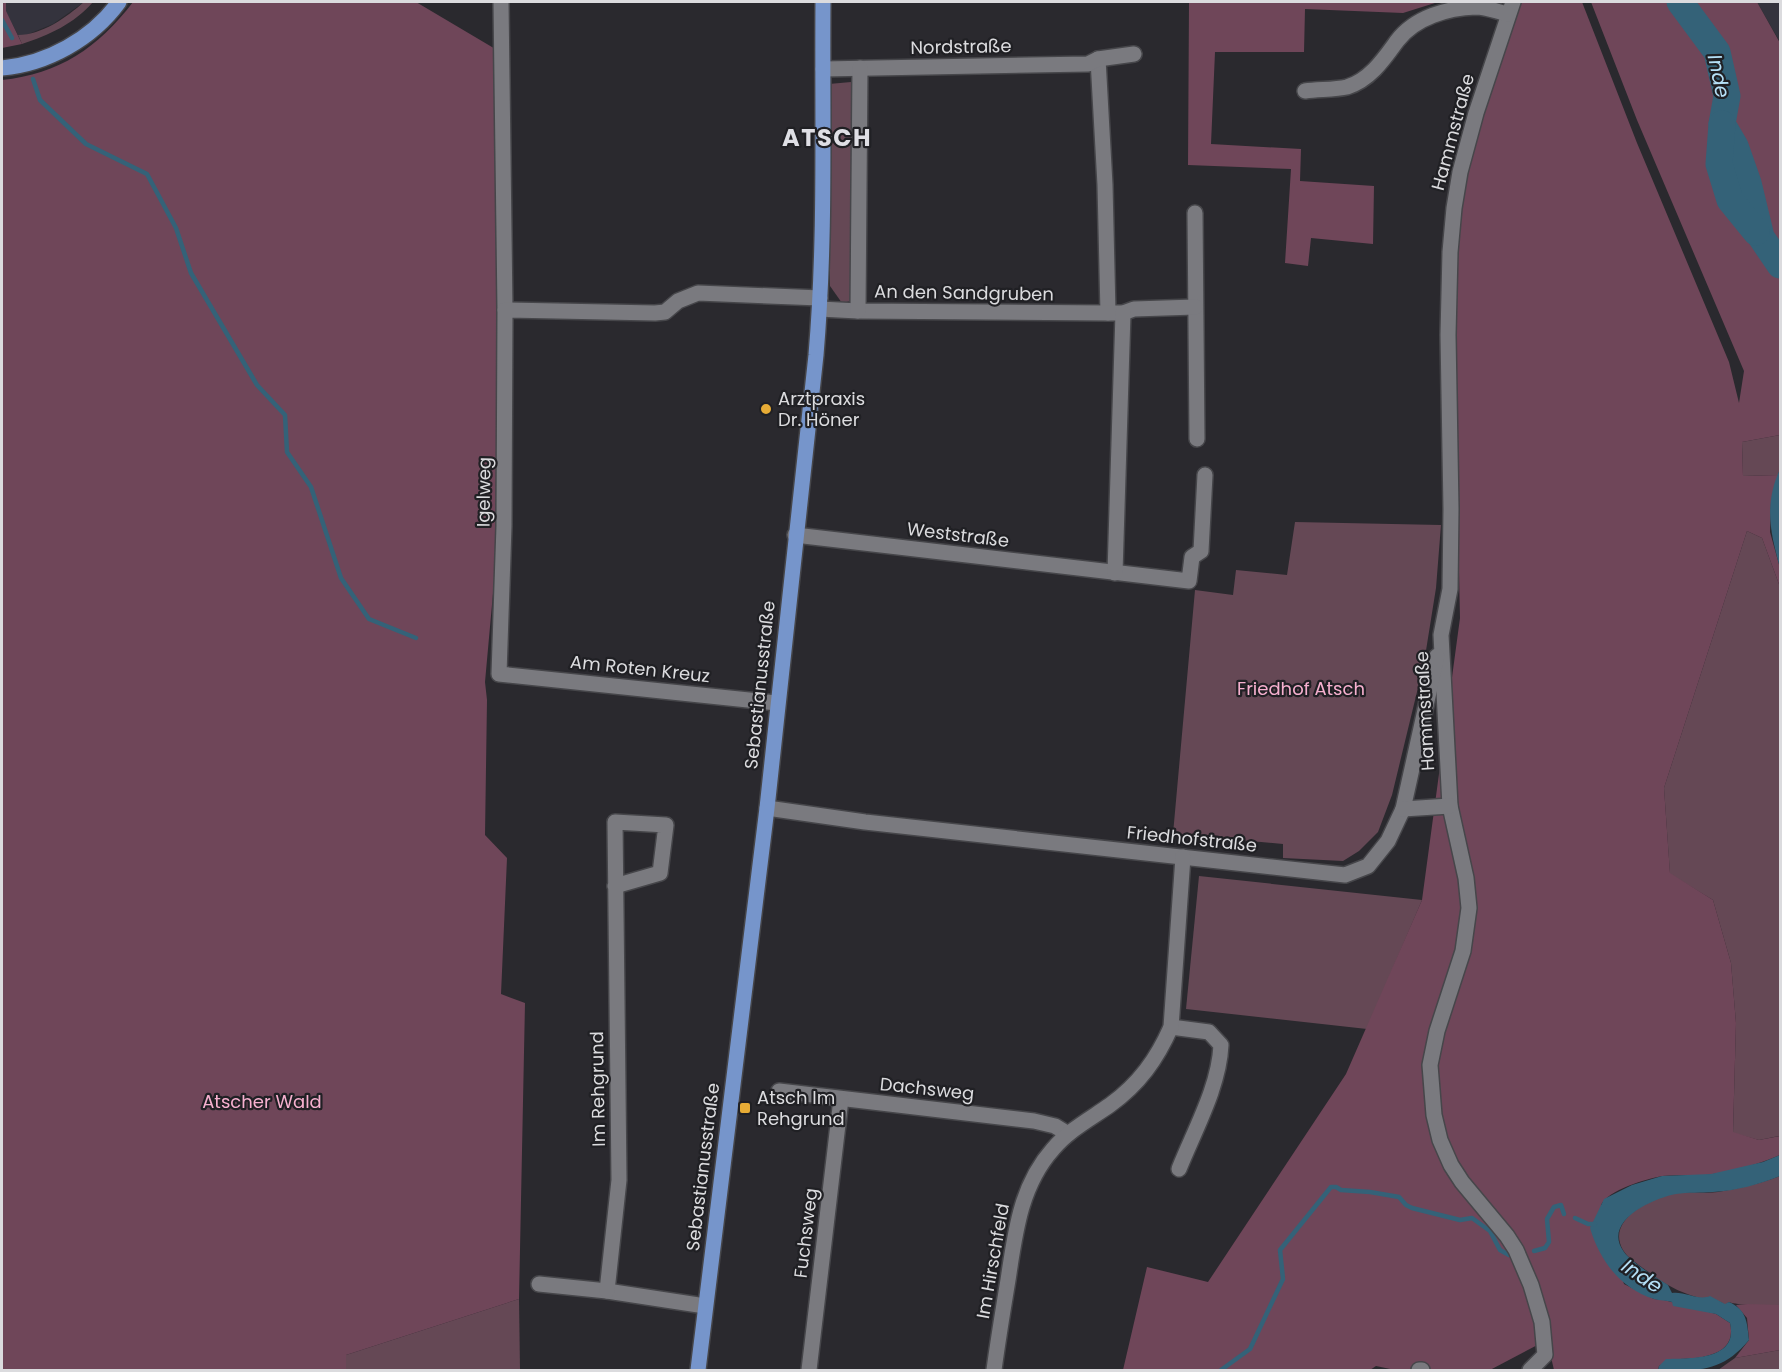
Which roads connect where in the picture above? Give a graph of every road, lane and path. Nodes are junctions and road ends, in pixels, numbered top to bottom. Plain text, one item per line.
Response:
1 (119, 2) edge
2 (501, 2) edge
3 (823, 2) edge
4 (1510, 8) edge
5 (1134, 54) dead end
6 (1098, 59) junction
7 (2, 68) edge
8 (860, 68) junction
9 (823, 69) junction
10 (1305, 91) dead end
11 (1195, 213) dead end
12 (820, 303) junction
13 (1195, 307) junction
14 (505, 310) junction
15 (858, 311) junction
16 (1115, 313) junction
17 (1197, 439) dead end
18 (1205, 475) dead end
19 (795, 535) junction
20 (1115, 573) junction
21 (1441, 635) junction
22 (499, 674) joint
23 (777, 703) junction
24 (1449, 806) junction
25 (767, 808) junction
26 (1403, 809) junction
27 (1184, 857) junction
28 (615, 886) junction
29 (1171, 1027) junction
30 (779, 1091) dead end
31 (841, 1100) junction
32 (1068, 1134) junction
33 (1179, 1169) dead end
34 (539, 1284) dead end
35 (607, 1291) junction
36 (705, 1306) junction
37 (698, 1371) edge
38 (809, 1371) edge
39 (994, 1371) edge
40 (1530, 1371) edge

1 - 7 main road
2 - 14 street, Igelweg
3 - 9 main road, Sebastianusstraße
4 - 10 street, Hammstraße
4 - 21 street, Hammstraße
5 - 6 street, Nordstraße
6 - 8 street, Nordstraße
6 - 16 street
8 - 9 street, Nordstraße
8 - 15 street
9 - 12 main road, Sebastianusstraße
11 - 13 street
12 - 14 street
12 - 15 street, An den Sandgruben
12 - 19 main road, Sebastianusstraße
13 - 16 street, An den Sandgruben
13 - 17 street
14 - 22 street, Igelweg
15 - 16 street, An den Sandgruben
16 - 20 street
18 - 20 street, Weststraße
19 - 20 street, Weststraße
19 - 23 main road, Sebastianusstraße
21 - 24 street, Hammstraße
21 - 26 street, Friedhofstraße
22 - 23 street, Am Roten Kreuz
23 - 25 main road, Sebastianusstraße
24 - 26 street
24 - 40 street, Hammstraße
25 - 27 street, Friedhofstraße
25 - 36 main road, Sebastianusstraße
26 - 27 street, Friedhofstraße
27 - 29 street, Im Hirschfeld
28 - 28 street, Im Rehgrund
28 - 35 street, Im Rehgrund
29 - 32 street, Im Hirschfeld
29 - 33 street
30 - 31 street, Dachsweg
31 - 32 street, Dachsweg
31 - 38 street, Fuchsweg
32 - 39 street, Im Hirschfeld
34 - 35 street
35 - 36 street
36 - 37 main road, Sebastianusstraße

